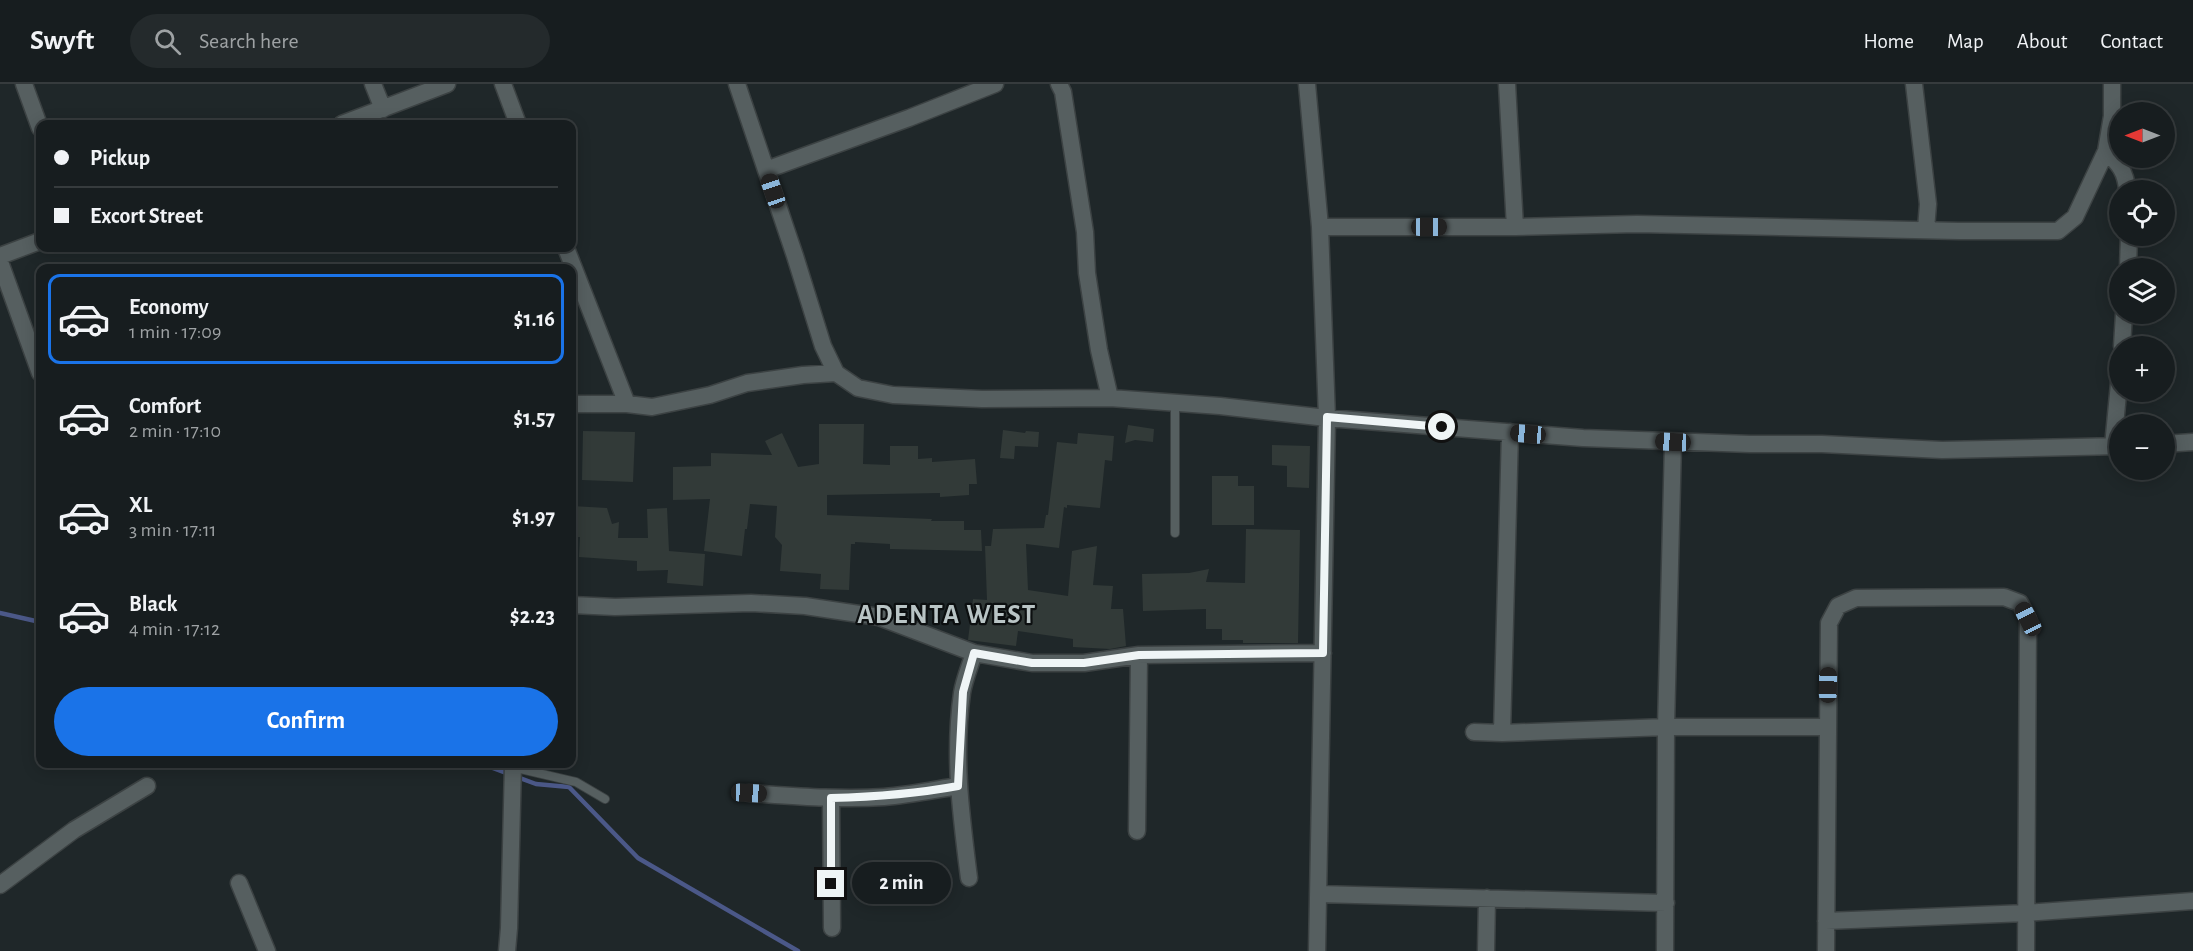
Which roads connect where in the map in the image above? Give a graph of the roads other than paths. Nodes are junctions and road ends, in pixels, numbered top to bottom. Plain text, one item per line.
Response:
1 (24, 84) edge
2 (373, 84) edge
3 (447, 84) edge
4 (503, 84) edge
5 (737, 84) edge
6 (995, 84) edge
7 (1059, 84) edge
8 (1307, 84) edge
9 (1507, 84) edge
10 (1914, 84) edge
11 (2112, 84) edge
12 (382, 109) junction
13 (37, 120) edge
14 (353, 120) edge
15 (516, 120) edge
16 (2106, 151) junction
17 (766, 170) junction
18 (2127, 180) edge
19 (1320, 227) junction
20 (1515, 227) junction
21 (1926, 229) junction
22 (36, 242) edge
23 (0, 256) edge
24 (0, 262) edge
25 (576, 274) edge
26 (36, 362) edge
27 (836, 373) junction
28 (1110, 398) junction
29 (1175, 403) junction
30 (576, 404) edge
31 (627, 404) junction
32 (1327, 417) junction
33 (1510, 432) junction
34 (1673, 442) junction
35 (2193, 442) edge
36 (2175, 443) edge
37 (2109, 446) edge
38 (1175, 533) dead end
39 (576, 605) edge
40 (974, 653) junction
41 (1323, 653) junction
42 (1139, 655) junction
43 (1666, 727) junction
44 (1827, 727) junction
45 (1474, 732) dead end
46 (1502, 733) junction
47 (513, 768) edge
48 (524, 768) edge
49 (147, 786) dead end
50 (958, 786) junction
51 (749, 793) dead end
52 (831, 798) junction
53 (605, 799) dead end
54 (1137, 831) dead end
55 (969, 878) dead end
56 (239, 883) dead end
57 (0, 885) edge
58 (1318, 894) junction
59 (1486, 898) junction
60 (2193, 901) edge
61 (1666, 903) junction
62 (2026, 913) junction
63 (1826, 921) junction
64 (832, 928) dead end
65 (267, 951) edge
66 (507, 951) edge
67 (1317, 951) edge
68 (1486, 951) edge
69 (1665, 951) edge
70 (1826, 951) edge
71 (2026, 951) edge

1 - 13 street
2 - 12 street
3 - 12 street
4 - 15 street
5 - 17 street
6 - 17 street
7 - 28 street
8 - 19 street
9 - 20 street
10 - 21 street
11 - 16 street
12 - 14 street
16 - 18 street
16 - 21 street
17 - 27 street
19 - 20 street
19 - 32 street
20 - 21 street
22 - 23 street
24 - 26 street
25 - 31 street
27 - 28 street
27 - 31 street
28 - 29 street
29 - 32 street
29 - 38 lane
30 - 31 street
32 - 33 street
32 - 41 street
33 - 34 street
33 - 46 street
34 - 37 street
34 - 43 street
35 - 36 street
39 - 40 street
40 - 42 street
40 - 50 street
41 - 42 street
41 - 58 street
42 - 54 street
43 - 44 street
43 - 46 street
43 - 61 street
44 - 62 street
44 - 63 street
45 - 46 street
47 - 66 street
48 - 53 lane
49 - 57 street
50 - 52 street
50 - 55 street
51 - 52 street
52 - 64 street
56 - 65 street
58 - 59 street
58 - 67 street
59 - 61 street
59 - 68 street
60 - 62 street
61 - 69 street
62 - 63 street
62 - 71 street
63 - 70 street

